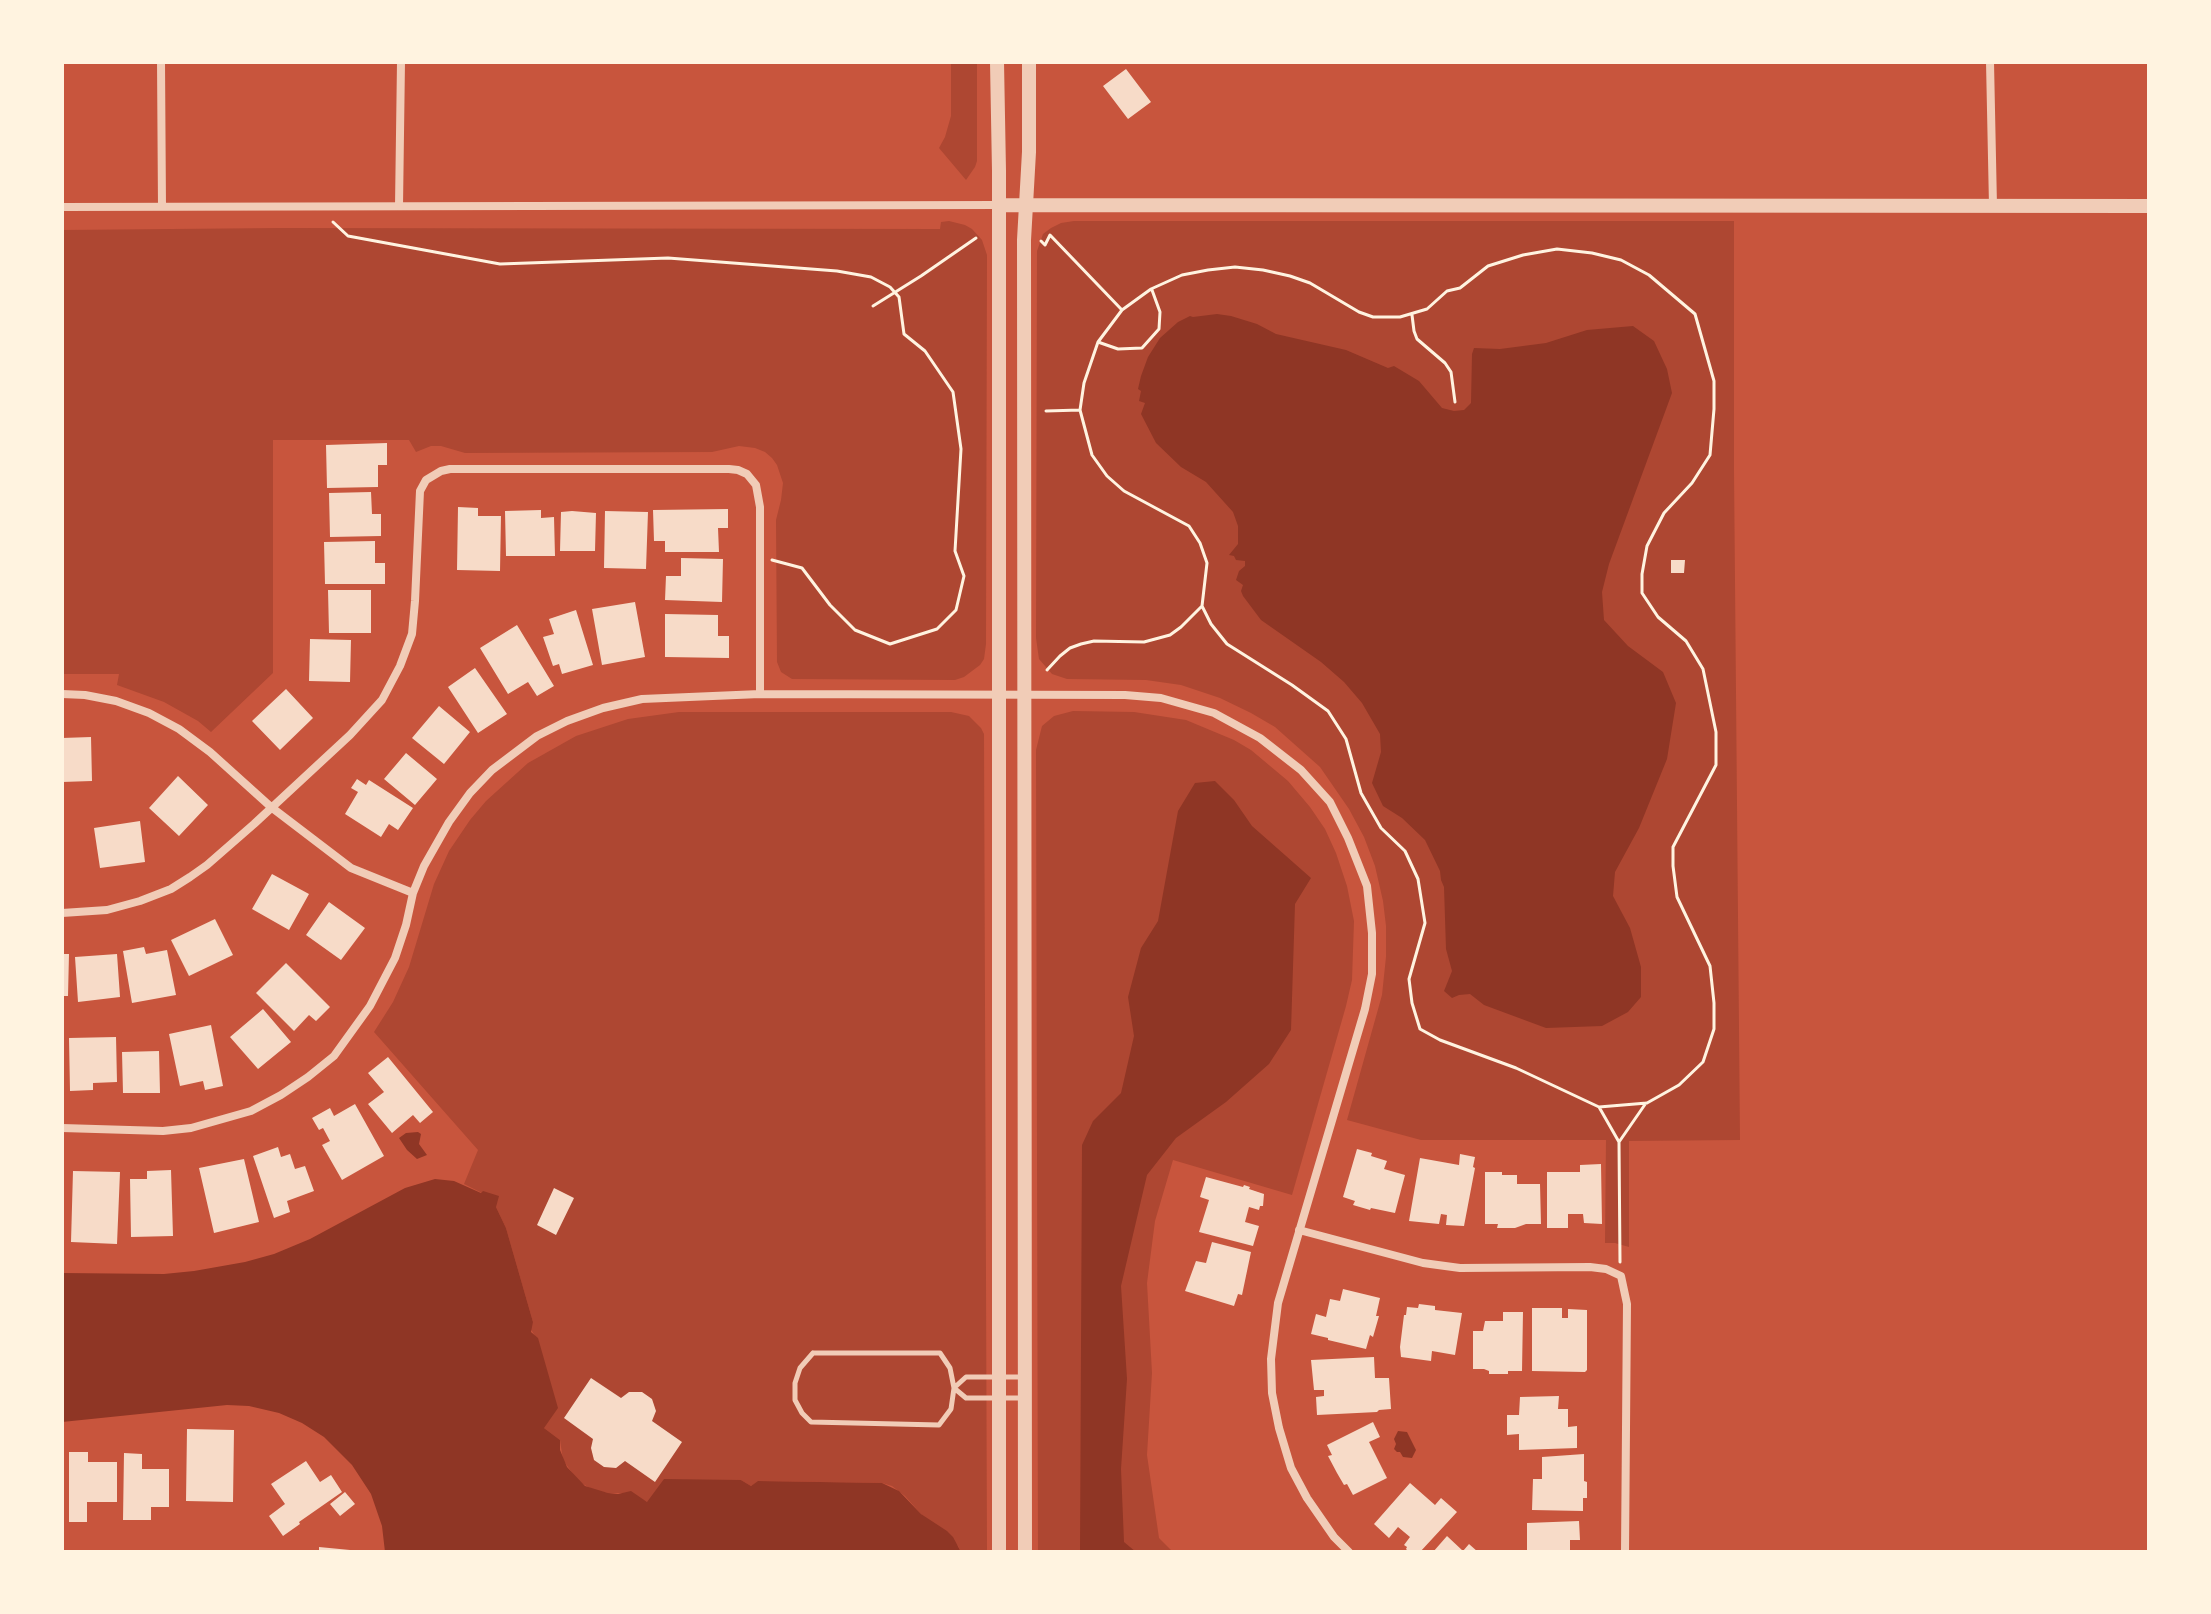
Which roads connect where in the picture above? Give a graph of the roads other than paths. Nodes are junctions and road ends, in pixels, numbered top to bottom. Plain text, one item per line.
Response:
1 (161, 62) edge
2 (401, 62) edge
3 (997, 62) edge
4 (1029, 62) edge
5 (1990, 62) edge
6 (998, 205) junction
7 (1025, 205) junction
8 (399, 206) junction
9 (1993, 206) junction
10 (2149, 206) edge
11 (62, 207) edge
12 (162, 207) junction
13 (62, 694) edge
14 (760, 694) junction
15 (1026, 695) junction
16 (1000, 696) junction
17 (271, 807) junction
18 (413, 893) junction
19 (62, 913) edge
20 (62, 1128) edge
21 (1299, 1230) junction
22 (1025, 1377) junction
23 (999, 1378) junction
24 (954, 1388) junction
25 (999, 1398) junction
26 (1025, 1399) junction
27 (999, 1552) edge
28 (1025, 1552) edge
29 (1349, 1552) edge
30 (1625, 1552) edge

1 - 12 street
2 - 8 street
3 - 6 street
4 - 7 street
5 - 9 street
6 - 7 street
6 - 8 street
6 - 16 street
7 - 9 street
7 - 15 street
8 - 12 street
9 - 10 street
11 - 12 street
13 - 17 street
14 - 16 street
14 - 17 street
14 - 18 street
15 - 16 street
15 - 21 street
15 - 22 street
16 - 23 street
17 - 18 street
17 - 19 street
18 - 20 street
21 - 29 street
21 - 30 street
22 - 23 lane
22 - 26 street
23 - 24 lane
23 - 25 street
24 - 24 lane
24 - 25 lane
25 - 26 lane
25 - 27 street
26 - 28 street

